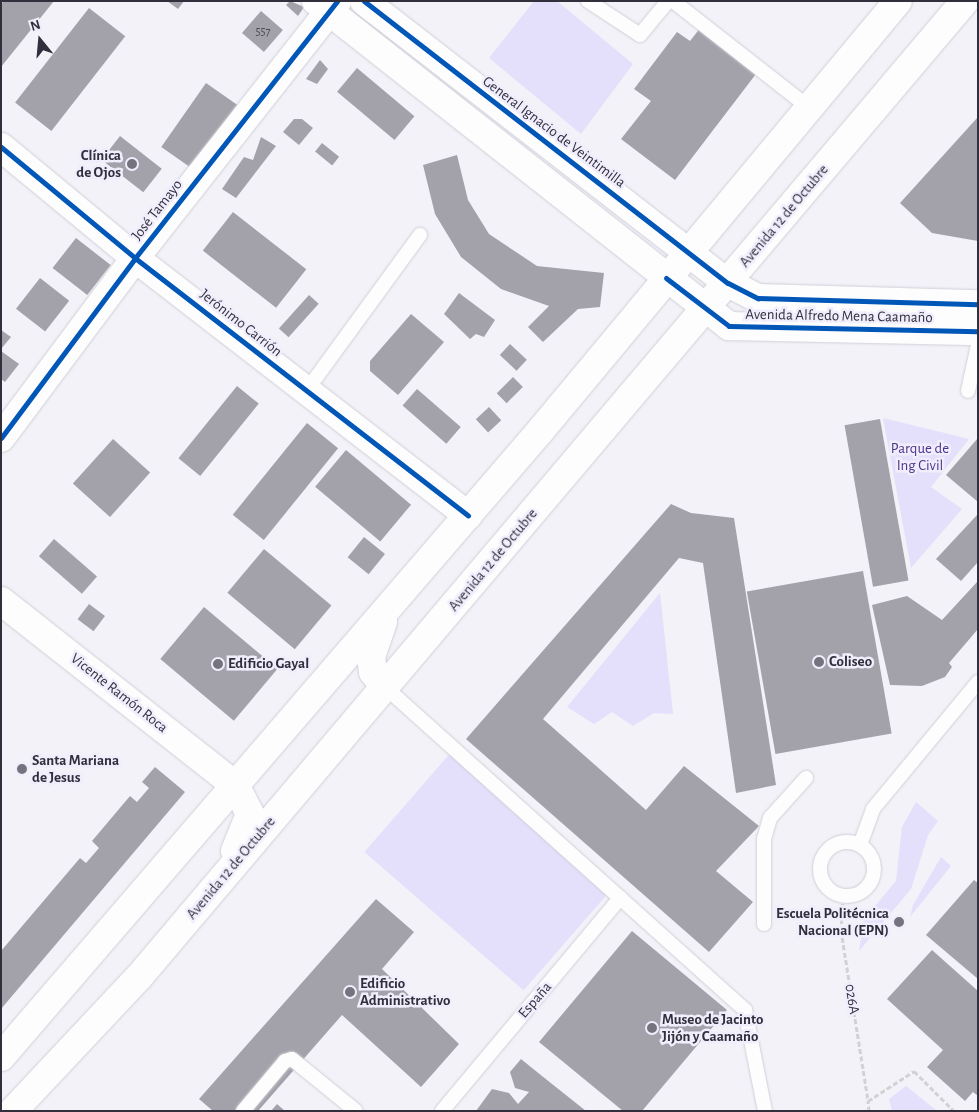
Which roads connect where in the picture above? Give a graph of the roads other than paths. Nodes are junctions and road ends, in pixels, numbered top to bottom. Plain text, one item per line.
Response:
1 (364, 1) edge
2 (588, 1) edge
3 (668, 1) edge
4 (673, 1) edge
5 (898, 1) edge
6 (965, 1) edge
7 (327, 5) edge
8 (808, 107) junction
9 (1, 147) edge
10 (420, 235) dead end
11 (688, 250) junction
12 (136, 258) junction
13 (666, 278) junction
14 (728, 283) junction
15 (978, 304) edge
16 (706, 310) junction
17 (978, 331) edge
18 (978, 345) edge
19 (307, 390) junction
20 (968, 392) dead end
21 (1, 438) edge
22 (468, 515) junction
23 (1, 601) edge
24 (390, 605) junction
25 (978, 682) edge
26 (385, 687) junction
27 (806, 778) dead end
28 (236, 786) junction
29 (860, 845) junction
30 (215, 887) junction
31 (620, 898) junction
32 (764, 924) dead end
33 (3, 1052) edge
34 (448, 1108) edge
35 (13, 1111) edge
36 (243, 1111) edge
37 (356, 1111) edge
38 (765, 1111) edge

1 - 11 main road, General Ignacio de Veintimilla
2 - 3 lane
4 - 8 lane
5 - 8 main road
6 - 14 main road, Avenida 12 de Octubre
7 - 12 main road, José Tamayo
7 - 13 main road
8 - 11 main road
9 - 12 main road, Jerónimo Carrión
10 - 19 lane
11 - 13 main road
11 - 14 main road, General Ignacio de Veintimilla
12 - 19 main road, Jerónimo Carrión
12 - 21 main road, José Tamayo
13 - 16 main road
13 - 22 main road
14 - 15 main road, Avenida Alfredo Mena Caamaño
14 - 16 main road, Avenida 12 de Octubre
16 - 17 main road, Avenida Alfredo Mena Caamaño
16 - 26 main road, Avenida 12 de Octubre
18 - 20 lane
19 - 22 main road, Jerónimo Carrión
22 - 24 main road
23 - 28 main road, Vicente Ramón Roca
24 - 26 main road
24 - 28 main road
25 - 29 lane
26 - 30 main road, Avenida 12 de Octubre
26 - 31 lane
27 - 32 lane
28 - 30 main road
28 - 33 main road
29 - 29 lane
30 - 35 main road, Avenida 12 de Octubre
31 - 34 lane, España
31 - 38 lane
36 - 37 lane

